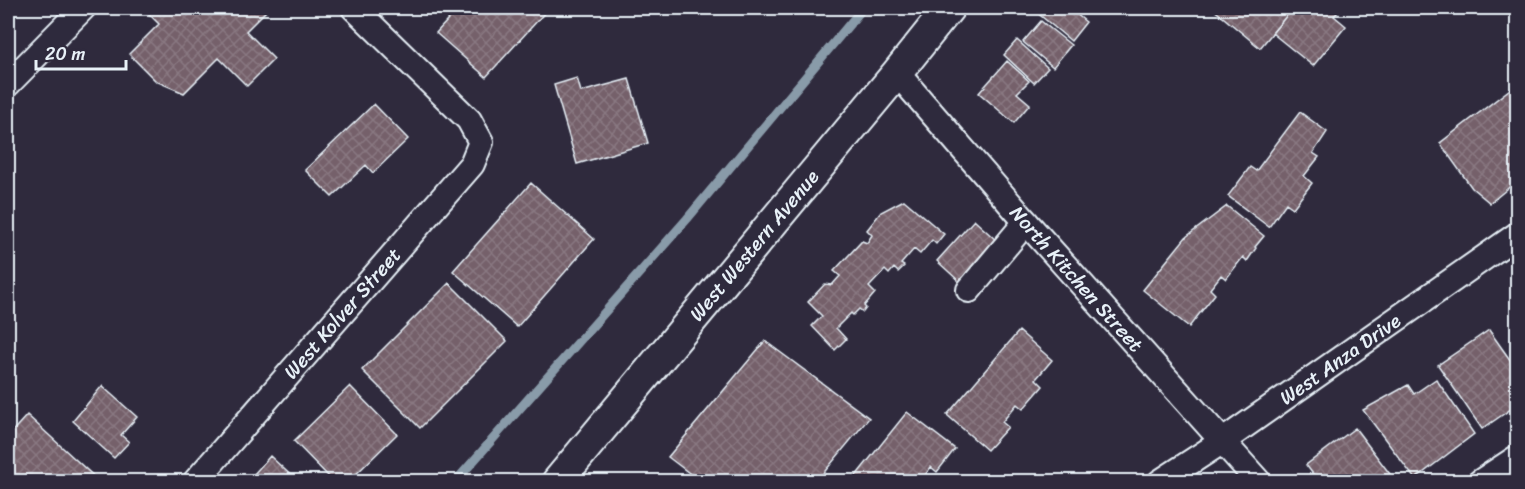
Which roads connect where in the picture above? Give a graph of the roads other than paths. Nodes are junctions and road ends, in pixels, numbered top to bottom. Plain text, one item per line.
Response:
1 (82, 8) edge
2 (354, 8) edge
3 (949, 8) edge
4 (897, 72) junction
5 (8, 84) edge
6 (1026, 222) junction
7 (1518, 234) edge
8 (969, 290) dead end
9 (1223, 441) junction
10 (1518, 457) edge
11 (195, 482) edge
12 (557, 482) edge
13 (1160, 482) edge
14 (1259, 482) edge
15 (1480, 482) edge

1 - 5 street
2 - 11 street, West Kolver Street
3 - 4 street, West Western Avenue
4 - 6 street, North Kitchen Street
4 - 12 street, West Western Avenue
6 - 8 street
6 - 9 street, North Kitchen Street
7 - 9 street, West Anza Drive
9 - 13 street, West Anza Drive
9 - 14 street, North Kitchen Street
10 - 15 street

